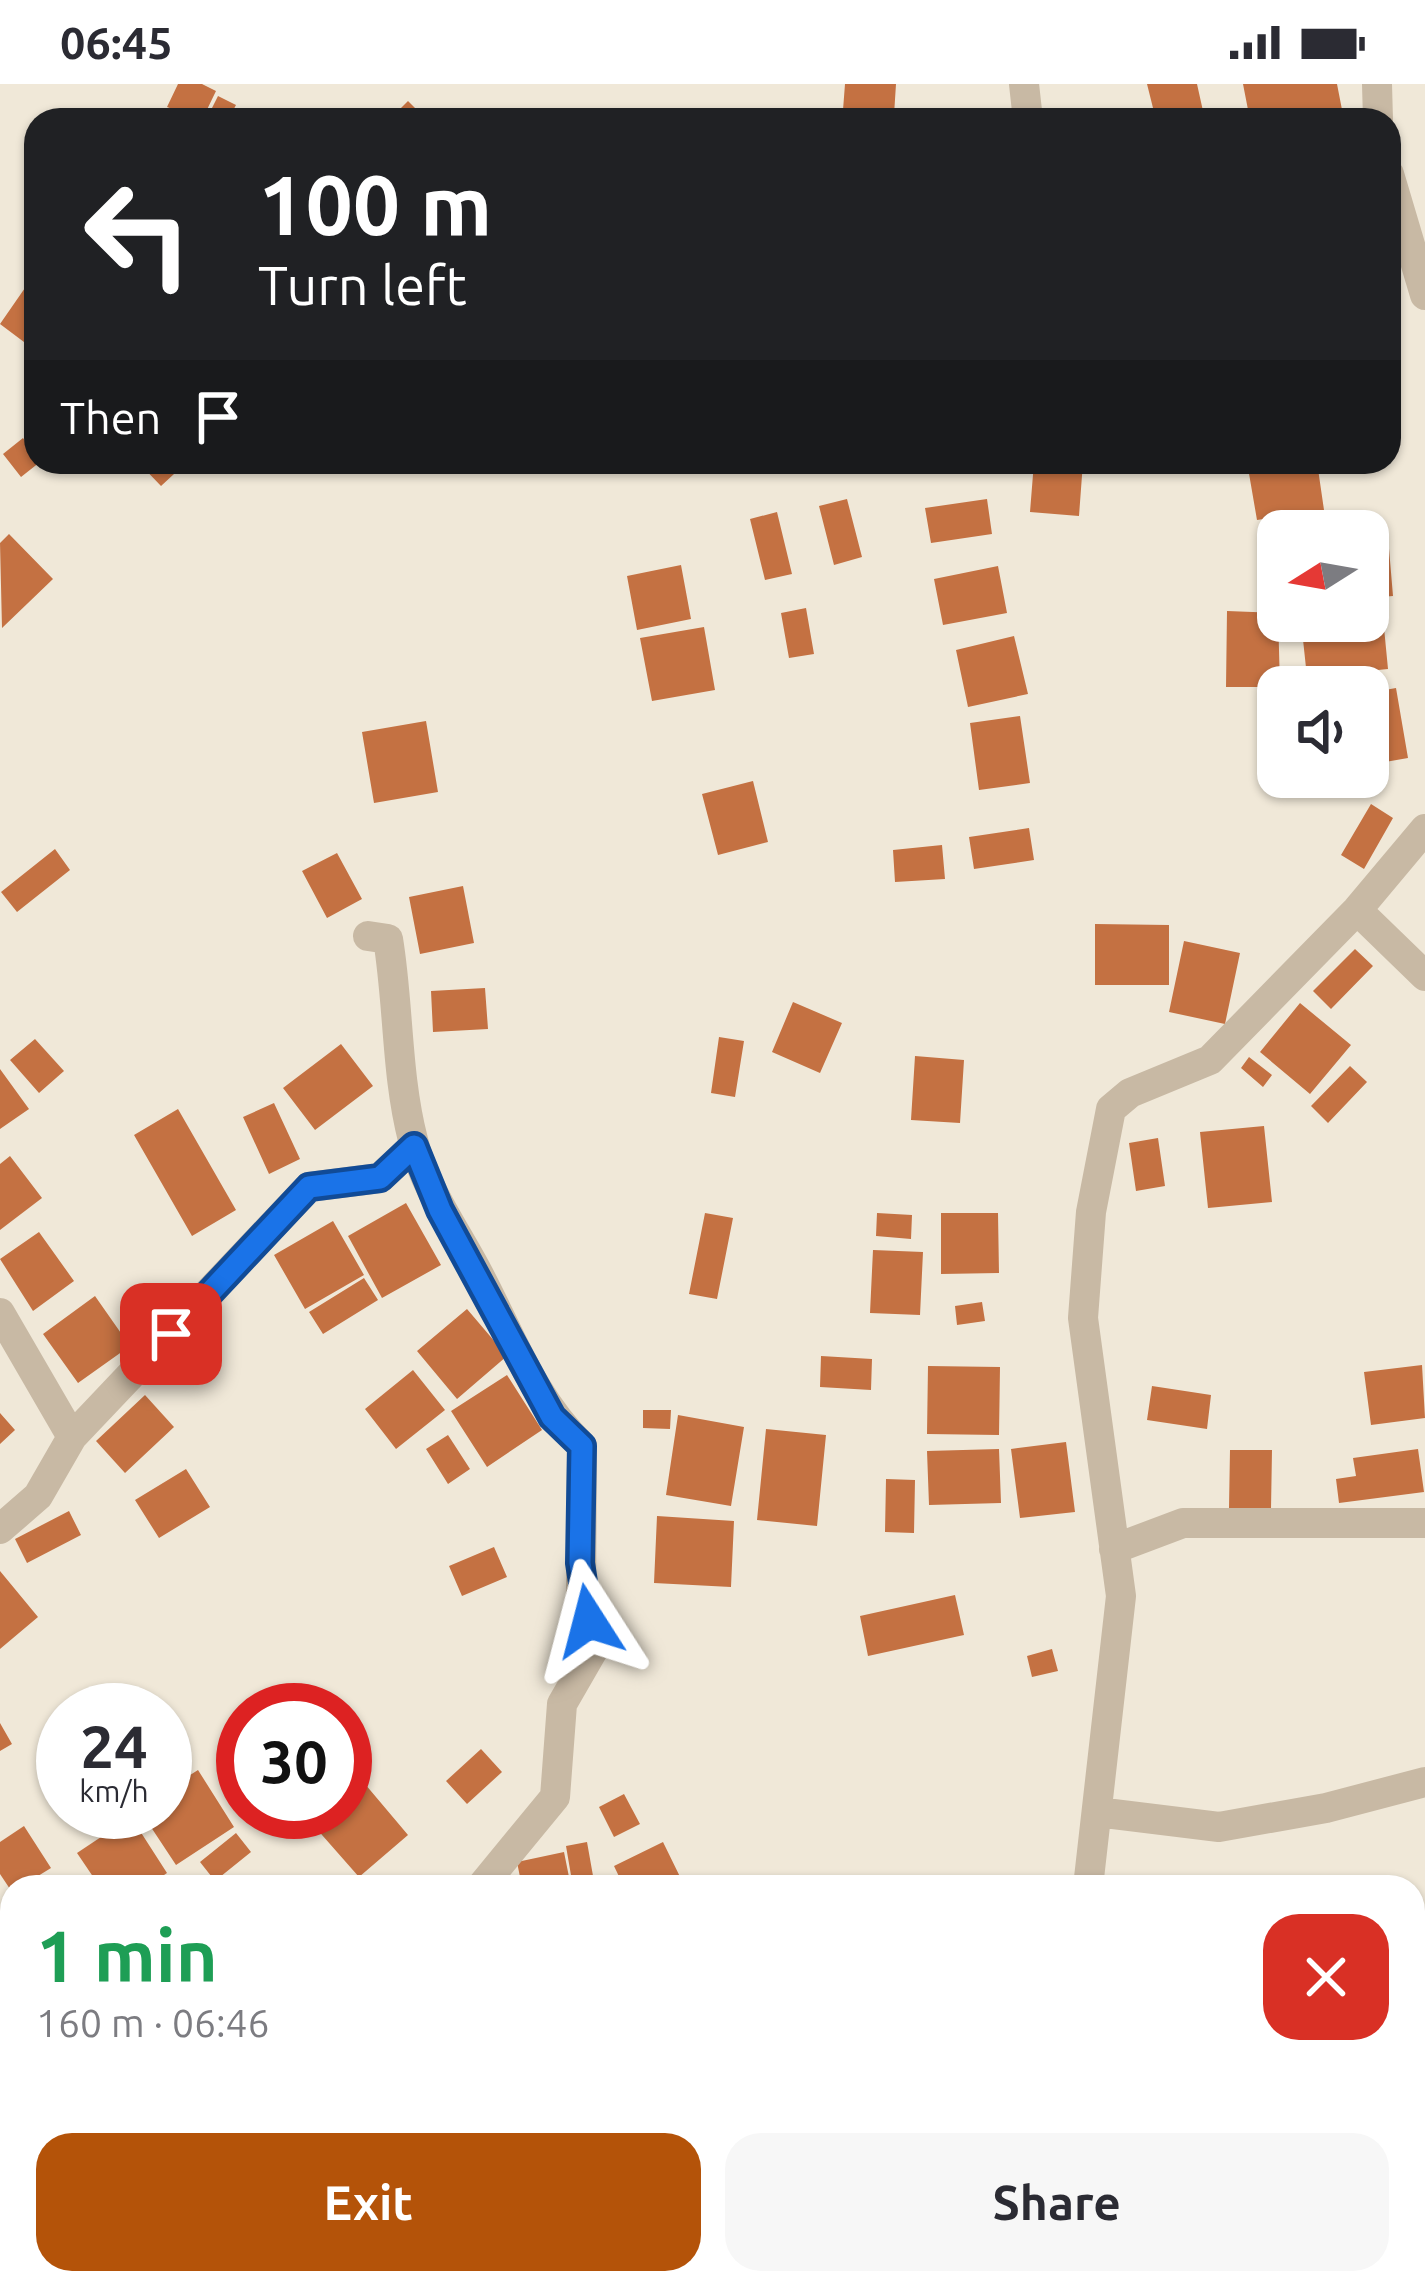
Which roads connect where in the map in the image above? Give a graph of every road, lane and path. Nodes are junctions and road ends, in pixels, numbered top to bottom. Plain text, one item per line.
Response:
1 (1401, 214) edge
2 (1425, 295) edge
3 (1425, 829) edge
4 (1358, 910) junction
5 (368, 937) dead end
6 (1425, 976) edge
7 (414, 1146) junction
8 (0, 1312) edge
9 (72, 1437) junction
10 (1425, 1523) edge
11 (0, 1529) edge
12 (1114, 1549) junction
13 (1425, 1782) edge
14 (1097, 1812) junction
15 (491, 1875) edge
16 (1089, 1875) edge

1 - 2 street
3 - 4 street
4 - 6 street
4 - 12 street
5 - 7 street
7 - 9 street
7 - 15 street
8 - 9 street
9 - 11 street
10 - 12 street
12 - 14 street
13 - 14 street
14 - 16 street

